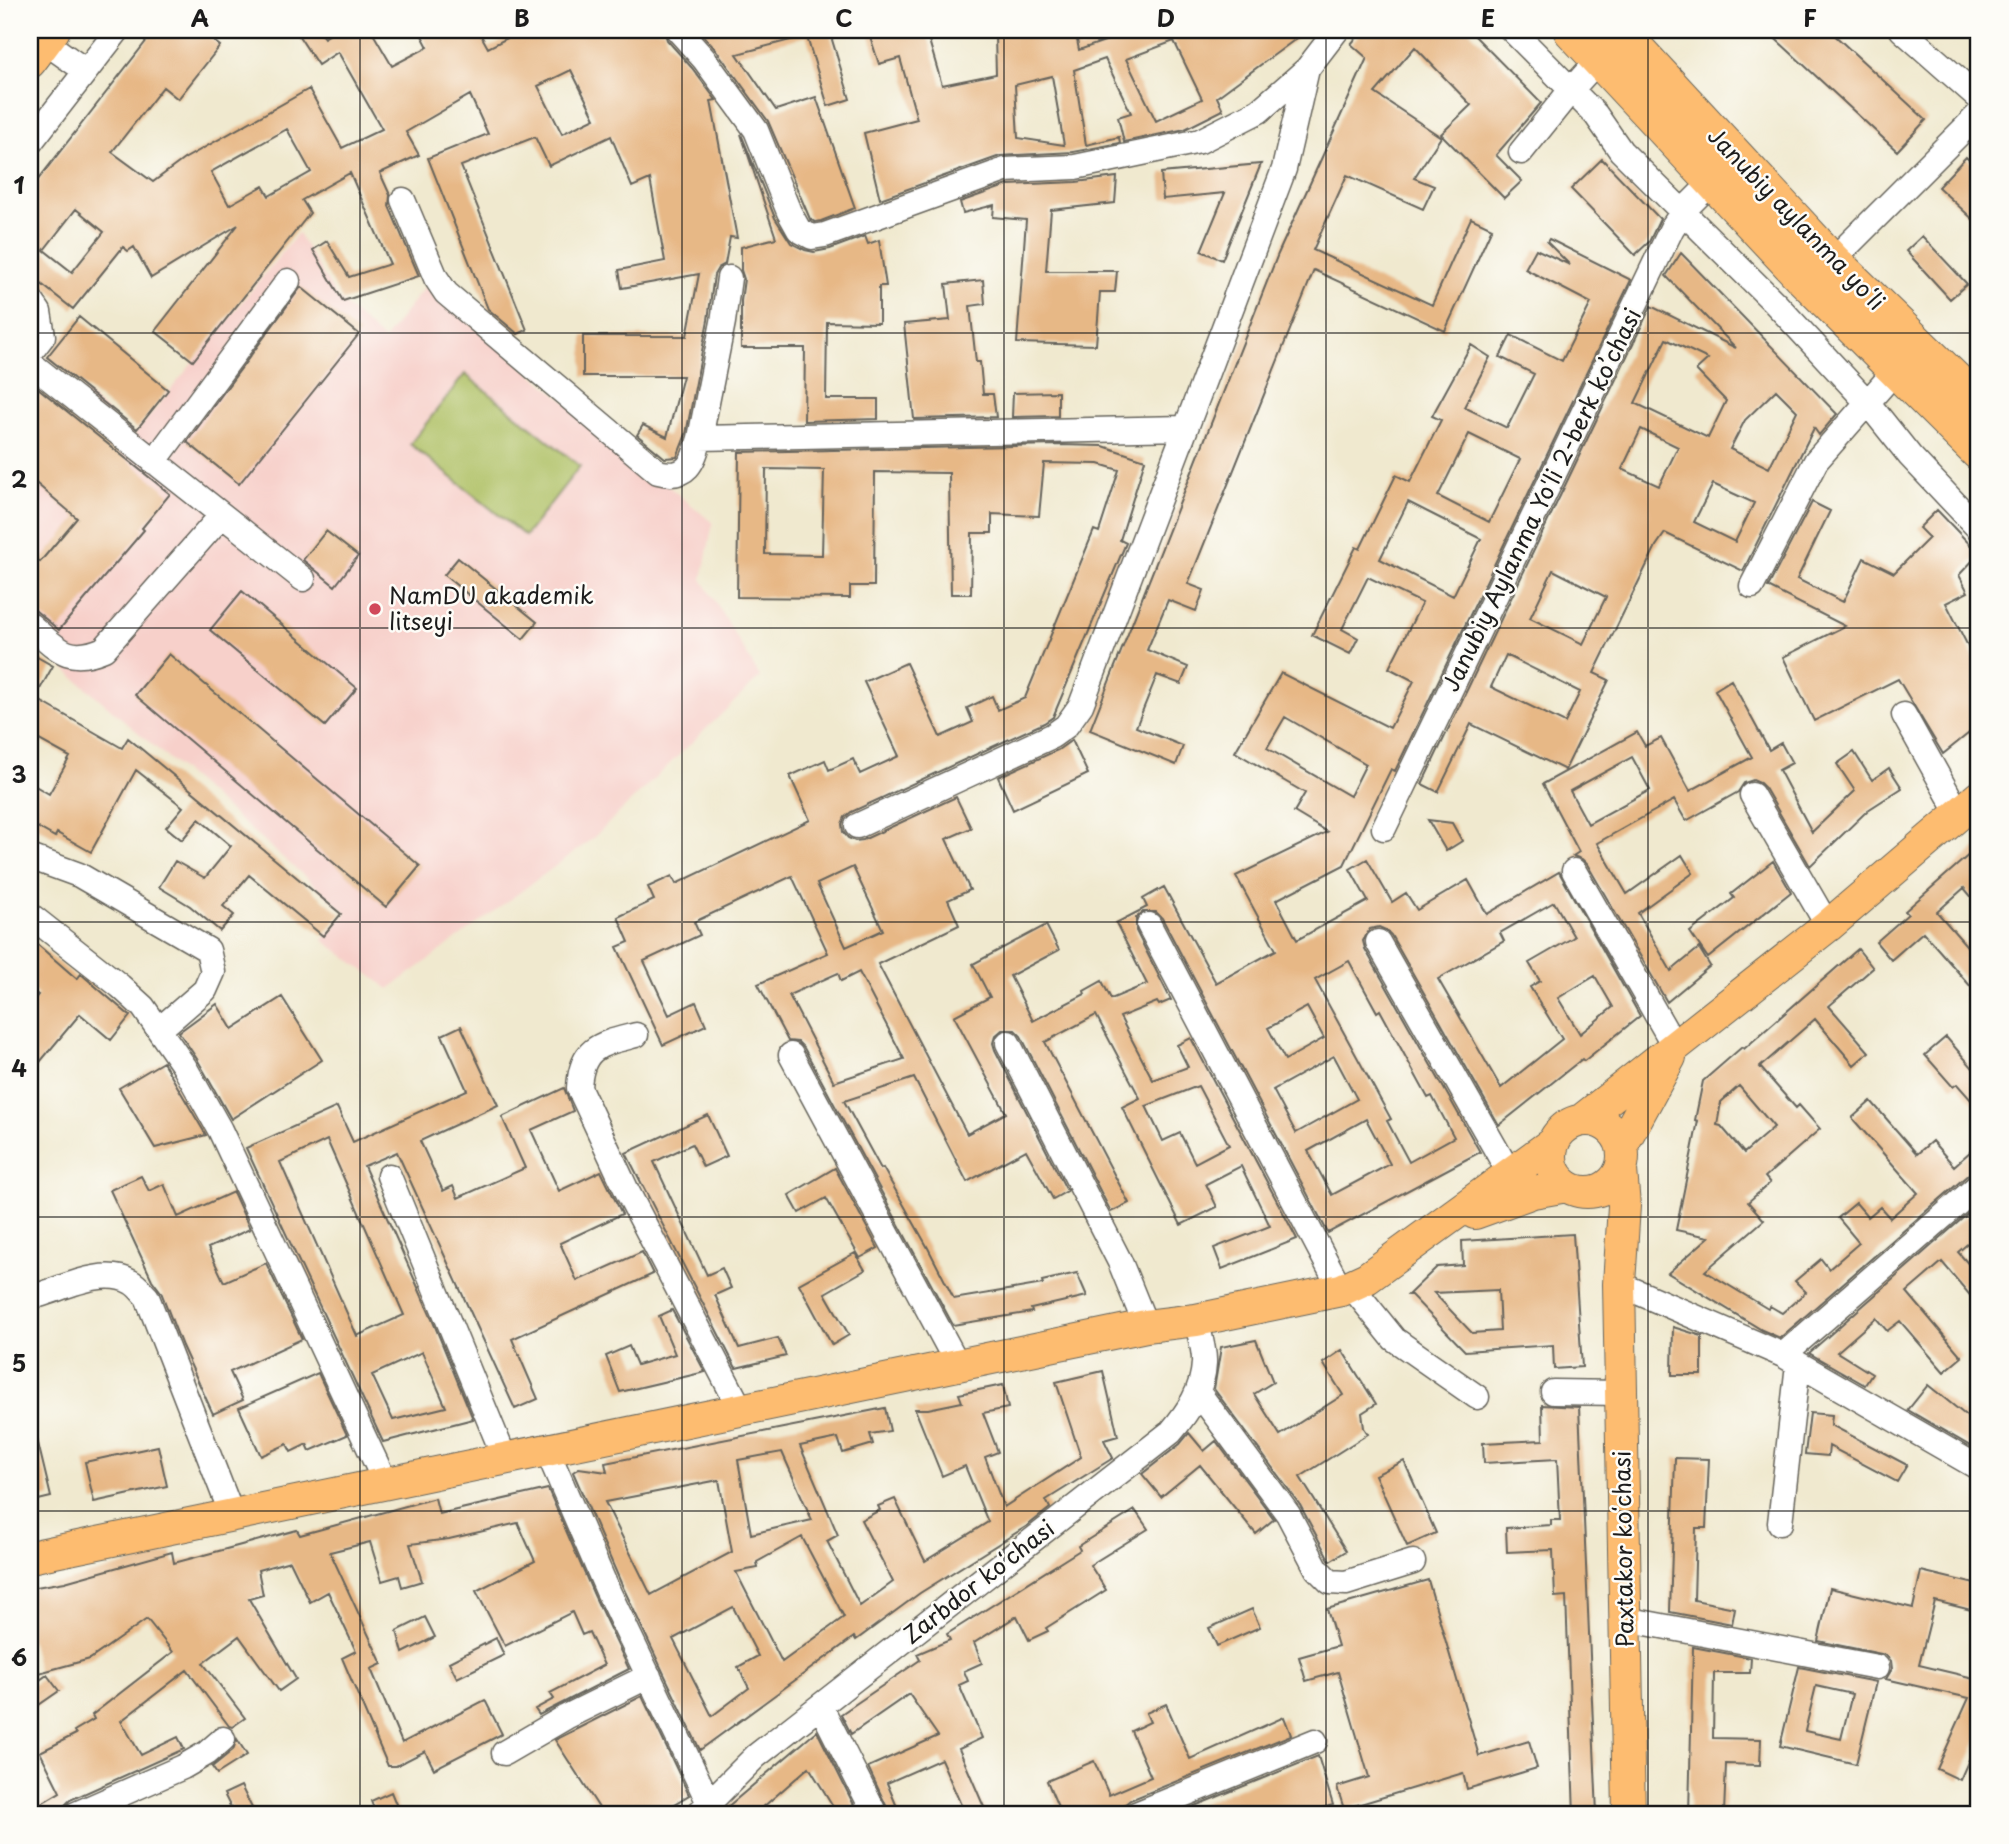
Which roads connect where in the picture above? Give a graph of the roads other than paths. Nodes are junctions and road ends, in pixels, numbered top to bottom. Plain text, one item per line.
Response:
1 (118, 30) edge
2 (678, 30) edge
3 (1337, 30) edge
4 (1512, 30) edge
5 (1572, 30) edge
6 (1902, 30) edge
7 (1608, 44) edge
8 (43, 45) edge
9 (1307, 69) junction
10 (86, 71) junction
11 (1571, 90) junction
12 (1979, 98) edge
13 (1979, 114) edge
14 (30, 143) edge
15 (1521, 152) dead end
16 (1713, 181) junction
17 (403, 200) dead end
18 (1684, 210) junction
19 (1818, 269) junction
20 (729, 278) dead end
21 (288, 281) dead end
22 (30, 299) edge
23 (1775, 303) junction
24 (30, 353) edge
25 (30, 363) edge
26 (1896, 370) junction
27 (1867, 401) junction
28 (1979, 404) edge
29 (1185, 428) junction
30 (700, 438) junction
31 (1979, 452) edge
32 (154, 461) junction
33 (222, 515) junction
34 (1979, 529) edge
35 (303, 579) dead end
36 (1752, 586) dead end
37 (30, 625) edge
38 (1904, 715) dead end
39 (1752, 795) dead end
40 (1969, 806) edge
41 (857, 826) dead end
42 (1384, 828) dead end
43 (30, 857) edge
44 (1574, 871) dead end
45 (30, 915) edge
46 (1149, 925) dead end
47 (1828, 926) junction
48 (1378, 942) dead end
49 (160, 1029) junction
50 (636, 1035) dead end
51 (1008, 1043) dead end
52 (1675, 1046) junction
53 (790, 1055) dead end
54 (1583, 1119) junction
55 (1554, 1142) junction
56 (1622, 1157) junction
57 (1510, 1174) junction
58 (389, 1176) dead end
59 (1979, 1185) edge
60 (1580, 1189) junction
61 (1432, 1231) junction
62 (1619, 1284) junction
63 (1346, 1289) junction
64 (39, 1295) dead end
65 (1196, 1320) junction
66 (1146, 1326) junction
67 (1791, 1359) junction
68 (958, 1365) junction
69 (1198, 1392) junction
70 (1553, 1392) dead end
71 (1621, 1393) junction
72 (1477, 1396) dead end
73 (741, 1410) junction
74 (547, 1450) junction
75 (505, 1459) junction
76 (1979, 1468) edge
77 (386, 1484) junction
78 (232, 1515) junction
79 (1780, 1523) dead end
80 (30, 1557) edge
81 (1413, 1562) dead end
82 (1625, 1619) junction
83 (1877, 1667) dead end
84 (649, 1676) junction
85 (821, 1707) junction
86 (223, 1739) dead end
87 (1315, 1741) dead end
88 (504, 1754) dead end
89 (703, 1809) edge
90 (76, 1814) edge
91 (875, 1814) edge
92 (1136, 1814) edge
93 (1629, 1814) edge

1 - 10 street
2 - 9 street
3 - 9 street
4 - 11 street
5 - 7 highway
6 - 12 street
7 - 11 street
7 - 16 highway, Janubiy aylanma yoʻli
7 - 19 highway, Janubiy aylanma yoʻli
8 - 10 street
9 - 29 street
10 - 14 street
11 - 15 street
11 - 18 street
13 - 19 street
16 - 18 street, Janubiy Аylanma Yo'li 2-berk koʼchasi
16 - 19 highway, Janubiy aylanma yoʻli
17 - 30 street
18 - 23 street
18 - 42 street, Janubiy Аylanma Yo'li 2-berk koʼchasi
19 - 23 street
19 - 26 highway, Janubiy aylanma yoʻli
19 - 28 highway, Janubiy aylanma yoʻli
20 - 30 street
21 - 32 street
22 - 24 street
23 - 27 street
25 - 32 street
26 - 27 street
26 - 31 highway, Janubiy aylanma yoʻli
27 - 34 street
27 - 36 street
29 - 30 street
29 - 41 street
32 - 33 street
33 - 35 street
33 - 37 street
38 - 40 street
39 - 47 street
40 - 47 main road
43 - 49 street
44 - 52 street
45 - 49 street
46 - 63 street
47 - 52 main road
48 - 57 street
49 - 77 street
50 - 73 street
51 - 66 street
52 - 54 main road
52 - 56 main road
53 - 68 street
54 - 55 main road
54 - 56 main road
55 - 57 main road
55 - 60 main road
56 - 60 main road
56 - 62 main road
57 - 61 main road
58 - 75 street
59 - 67 street
60 - 61 main road
60 - 62 main road
61 - 63 main road
62 - 67 street
62 - 71 main road, Paxtakor koʻchasi
63 - 65 main road
63 - 72 street
64 - 78 street
65 - 66 main road
65 - 69 street, Zarbdor koʻchasi
66 - 68 main road
67 - 76 street
67 - 79 street
68 - 73 main road
69 - 81 street
69 - 85 street, Zarbdor koʻchasi
70 - 71 street
71 - 82 main road, Paxtakor koʻchasi
73 - 74 main road
74 - 75 main road
74 - 84 street
75 - 77 main road
77 - 78 main road
78 - 80 main road
82 - 83 street
82 - 93 main road, Paxtakor koʻchasi
84 - 88 street
84 - 89 street
85 - 89 street, Zarbdor koʻchasi
85 - 91 street
86 - 90 street
87 - 92 street

